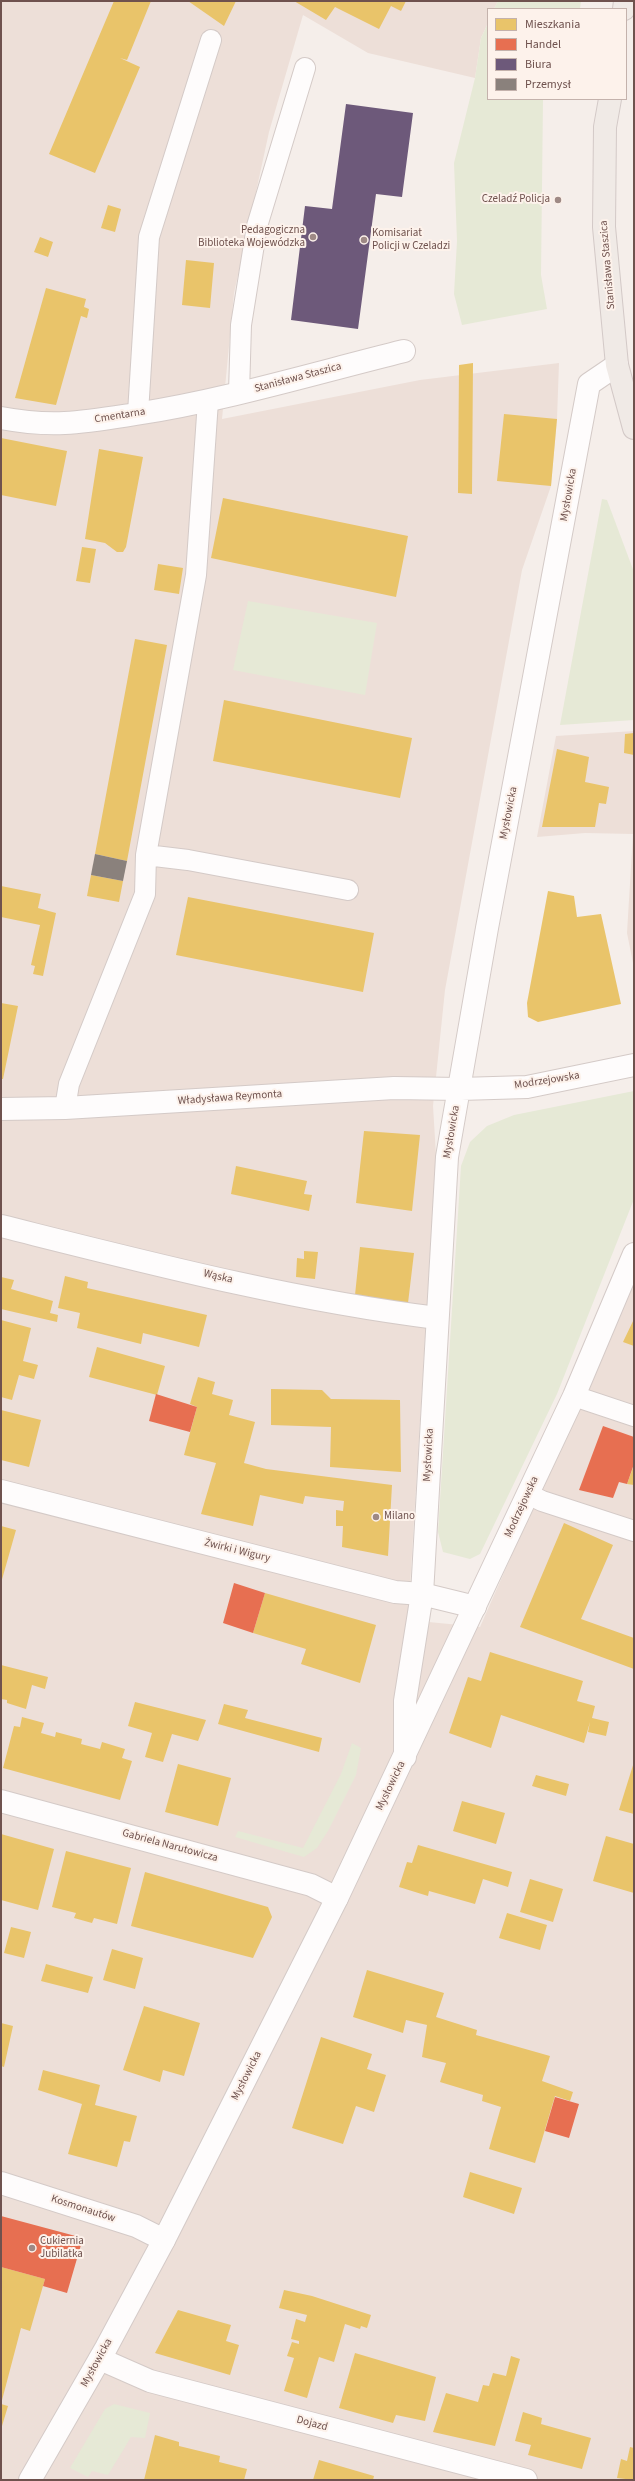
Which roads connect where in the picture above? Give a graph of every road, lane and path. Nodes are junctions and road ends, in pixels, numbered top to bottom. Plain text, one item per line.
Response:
1 (211, 40) dead end
2 (306, 68) dead end
3 (610, 100) edge
4 (404, 351) dead end
5 (617, 365) junction
6 (239, 393) junction
7 (208, 401) junction
8 (138, 413) junction
9 (1, 418) edge
10 (634, 428) edge
11 (146, 855) junction
12 (348, 890) dead end
13 (634, 1065) edge
14 (460, 1089) junction
15 (1, 1108) edge
16 (65, 1108) junction
17 (1, 1226) edge
18 (634, 1254) edge
19 (437, 1318) junction
20 (574, 1396) junction
21 (634, 1416) edge
22 (1, 1491) edge
23 (528, 1494) junction
24 (634, 1531) edge
25 (422, 1594) junction
26 (475, 1607) junction
27 (405, 1757) junction
28 (1, 1801) edge
29 (336, 1898) junction
30 (1, 2183) edge
31 (164, 2240) junction
32 (100, 2359) junction
33 (30, 2480) edge
34 (526, 2480) edge

1 - 8 lane
2 - 6 lane
3 - 5 main road, Stanisława Staszica
4 - 6 street, Stanisława Staszica
5 - 10 main road, Stanisława Staszica
5 - 14 street, Mysłowicka
6 - 7 street, Cmentarna
7 - 8 street, Cmentarna
7 - 11 lane
8 - 9 street, Cmentarna
11 - 12 lane
11 - 16 lane
13 - 14 street, Modrzejowska
14 - 16 street, Władysława Reymonta
14 - 19 street, Mysłowicka
15 - 16 street, Władysława Reymonta
17 - 19 street, Wąska
18 - 20 street, Modrzejowska
19 - 25 street, Mysłowicka
20 - 21 lane
20 - 23 street, Modrzejowska
22 - 25 street, Żwirki i Wigury
23 - 24 lane
23 - 26 street, Modrzejowska
25 - 26 street, Żwirki i Wigury
25 - 27 street, Mysłowicka
26 - 27 street, Modrzejowska
27 - 29 street, Mysłowicka
28 - 29 street, Gabriela Narutowicza
29 - 31 street, Mysłowicka
30 - 31 street, Kosmonautów
31 - 32 street, Mysłowicka
32 - 33 street, Mysłowicka
32 - 34 street, Dojazd

